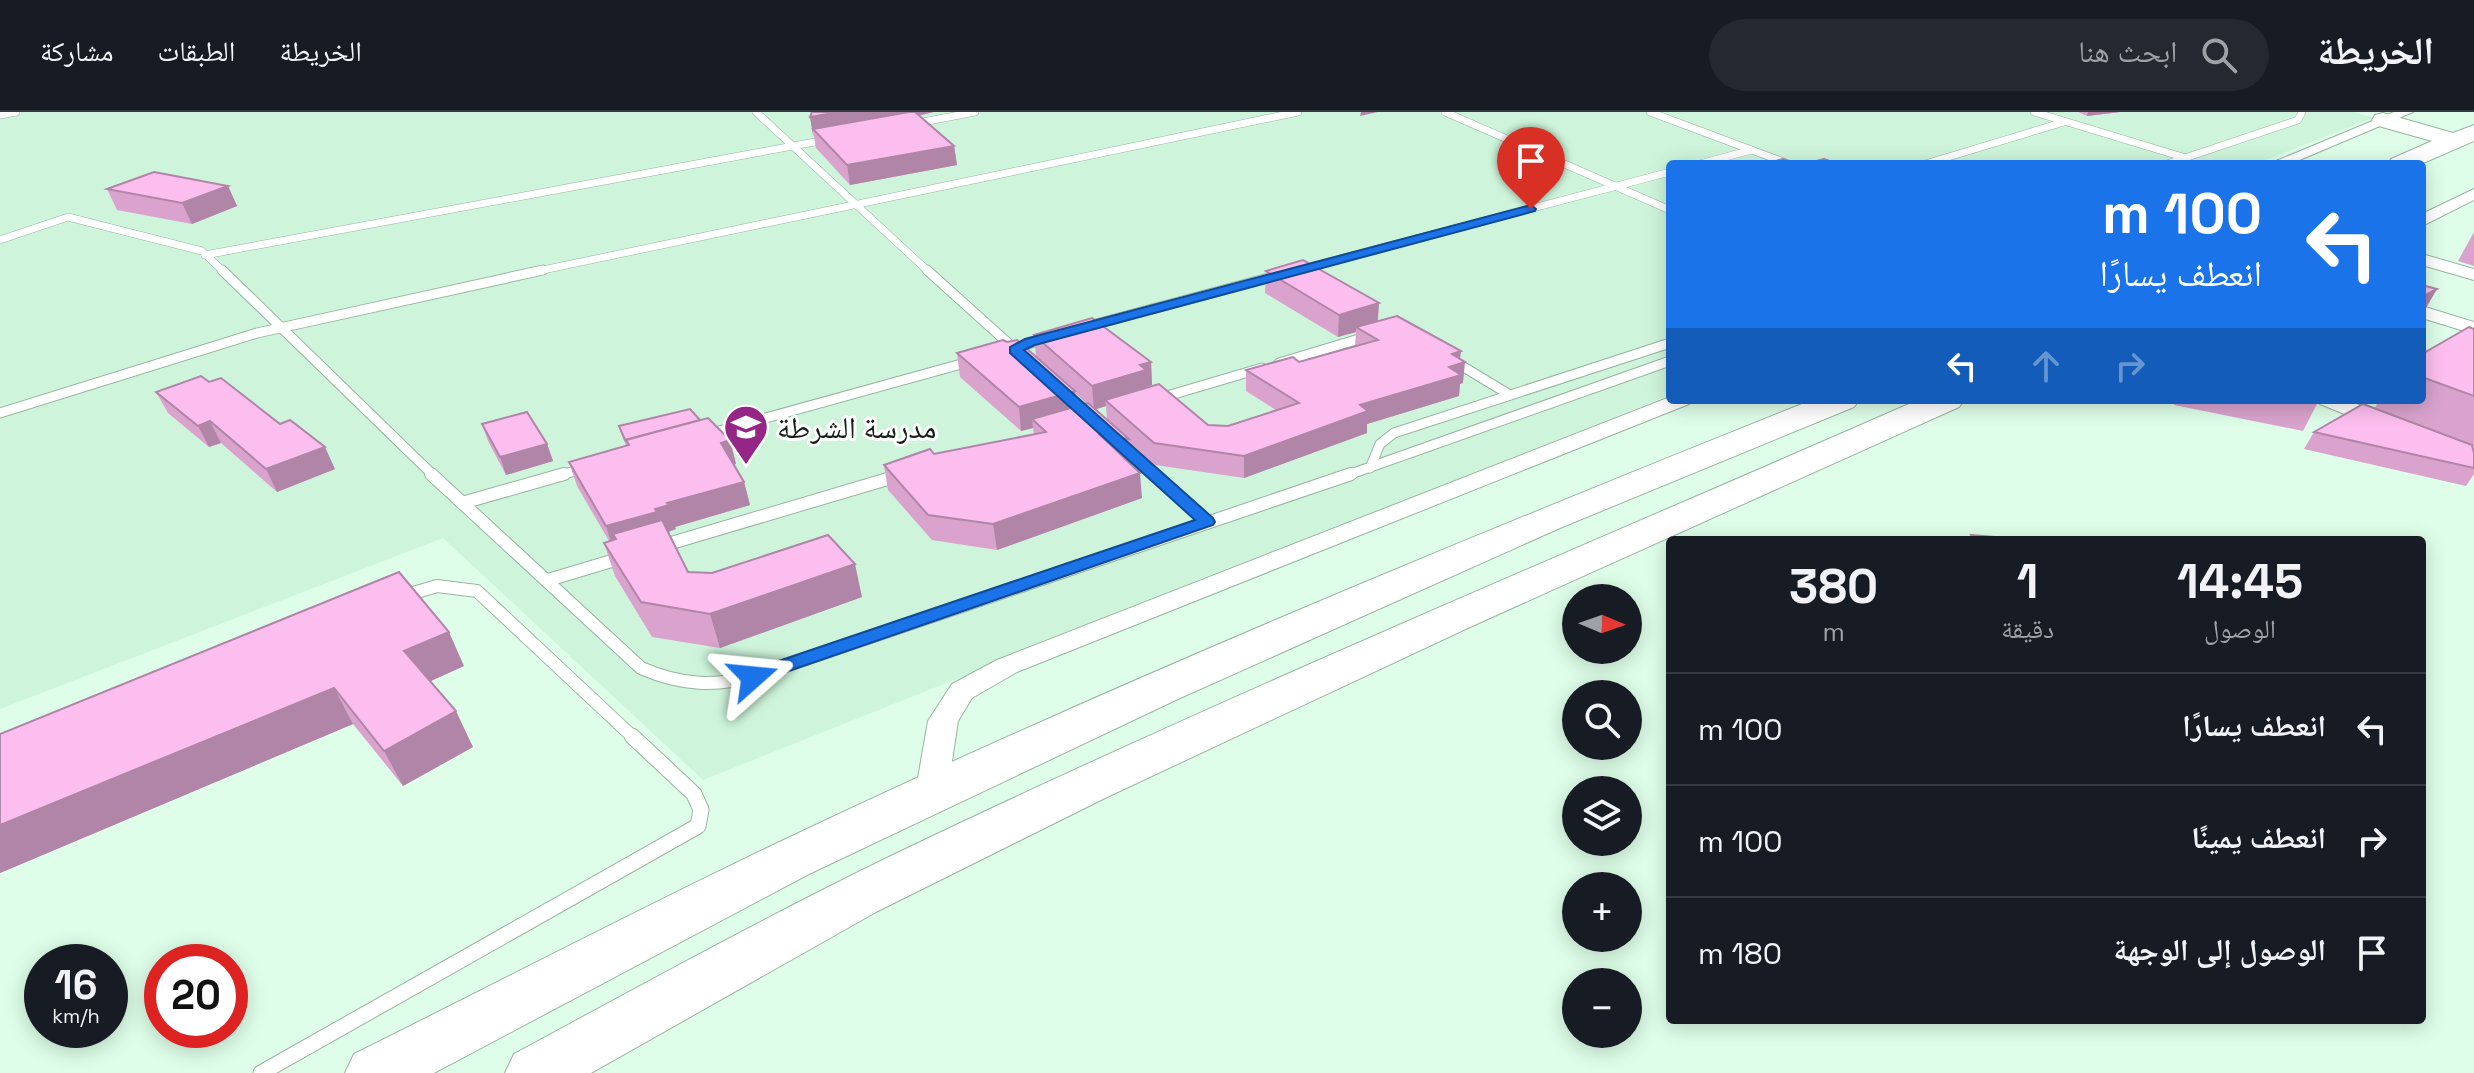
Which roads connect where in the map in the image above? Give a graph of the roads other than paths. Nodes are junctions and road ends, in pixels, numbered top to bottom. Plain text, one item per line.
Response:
1 (16, 112) edge
2 (756, 112) edge
3 (975, 112) edge
4 (1298, 112) edge
5 (1445, 112) edge
6 (1650, 112) edge
7 (1678, 112) edge
8 (2034, 112) edge
9 (2302, 112) edge
10 (2406, 112) edge
11 (0, 115) edge
12 (1661, 116) junction
13 (2383, 120) junction
14 (2066, 122) junction
15 (900, 126) edge
16 (2464, 136) edge
17 (838, 138) edge
18 (792, 146) junction
19 (1752, 150) junction
20 (2186, 158) junction
21 (1715, 160) edge
22 (1778, 160) edge
23 (1938, 160) edge
24 (2180, 160) edge
25 (2287, 160) edge
26 (2409, 160) edge
27 (1666, 173) edge
28 (1616, 187) junction
29 (2474, 194) edge
30 (854, 205) junction
31 (1666, 208) edge
32 (2426, 219) edge
33 (0, 240) edge
34 (205, 255) junction
35 (2426, 260) edge
36 (1303, 268) junction
37 (2474, 275) edge
38 (1315, 276) edge
39 (2426, 313) edge
40 (282, 326) junction
41 (2474, 328) edge
42 (1075, 330) edge
43 (1384, 332) edge
44 (1060, 334) edge
45 (1666, 344) edge
46 (1015, 350) junction
47 (999, 354) edge
48 (984, 358) edge
49 (1448, 358) edge
50 (1026, 359) edge
51 (1666, 362) edge
52 (1510, 395) junction
53 (1150, 401) edge
54 (1672, 404) edge
55 (1832, 404) edge
56 (1938, 404) edge
57 (2338, 404) edge
58 (0, 413) edge
59 (2401, 428) edge
60 (692, 439) edge
61 (1114, 439) edge
62 (600, 464) edge
63 (1370, 468) junction
64 (910, 472) edge
65 (462, 503) junction
66 (1207, 522) junction
67 (548, 580) junction
68 (382, 604) edge
69 (931, 795) junction
70 (261, 1073) edge
71 (376, 1073) edge
72 (536, 1073) edge

1 - 11 lane
2 - 18 lane
3 - 15 lane
4 - 30 lane
5 - 28 lane
6 - 12 lane
7 - 12 lane
8 - 14 lane
9 - 20 lane
10 - 13 street
12 - 19 lane
13 - 16 highway
13 - 25 street
14 - 20 lane
14 - 23 lane
16 - 26 highway
17 - 18 lane
18 - 30 lane
18 - 34 lane
19 - 21 lane
19 - 22 lane
20 - 24 lane
27 - 28 lane
28 - 31 lane
28 - 36 lane
29 - 32 street
30 - 40 lane
30 - 46 lane
33 - 34 lane
34 - 40 lane
35 - 37 street
36 - 38 lane
36 - 42 lane
39 - 41 street
40 - 58 lane
40 - 65 lane
43 - 53 lane
44 - 46 lane
45 - 52 lane
46 - 47 lane
46 - 50 lane
48 - 60 lane
49 - 52 lane
51 - 63 lane
52 - 63 lane
54 - 69 street
55 - 69 highway
56 - 72 highway
57 - 59 street
61 - 66 lane
62 - 65 lane
63 - 66 lane
64 - 67 lane
65 - 67 lane
66 - 67 lane
68 - 70 lane
69 - 71 highway

